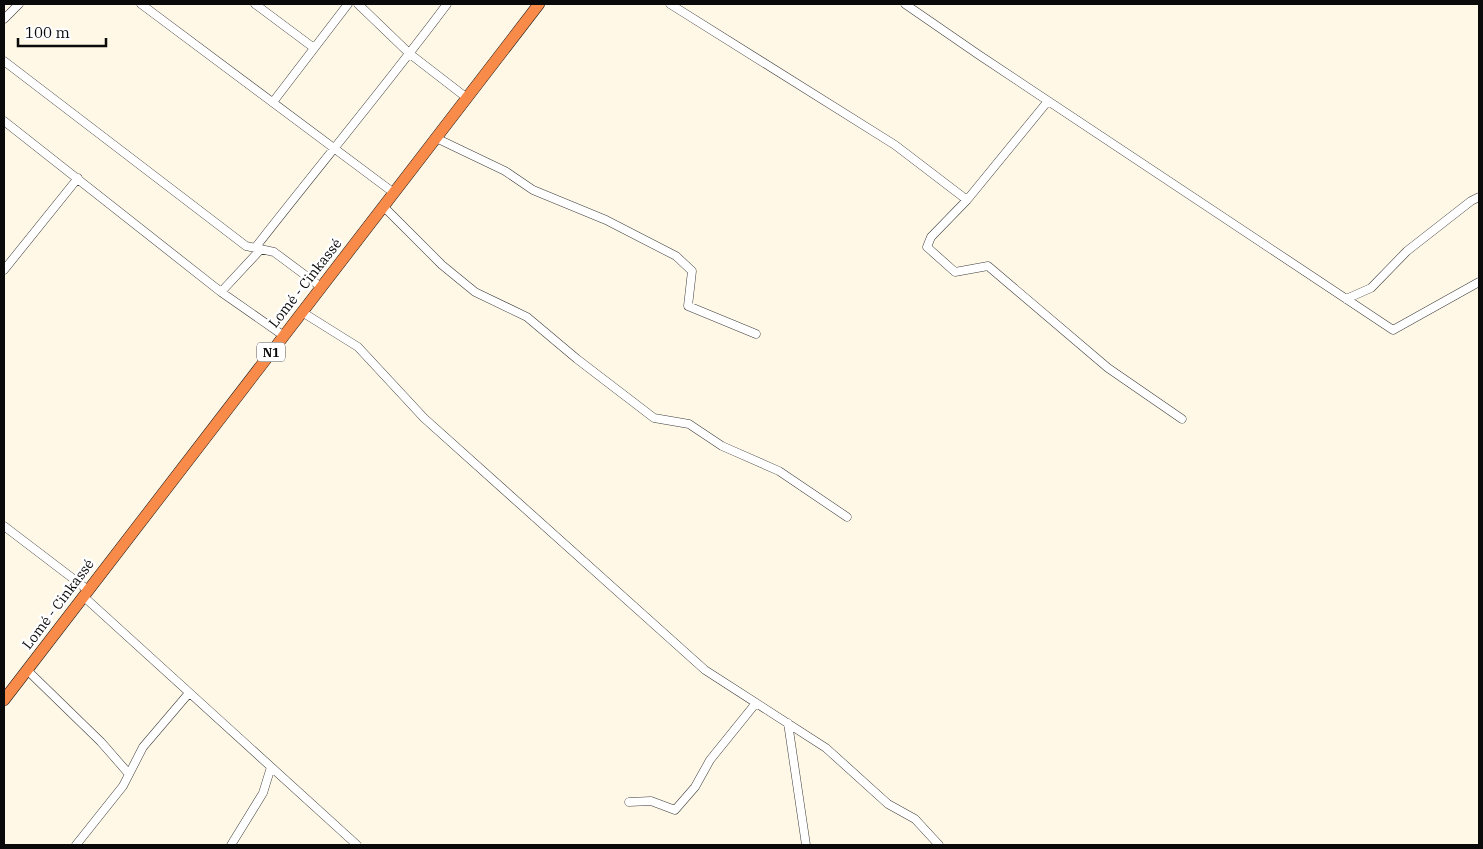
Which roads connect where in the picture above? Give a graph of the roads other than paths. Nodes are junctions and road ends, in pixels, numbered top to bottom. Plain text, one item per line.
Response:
1 (19, 4) edge
2 (142, 4) edge
3 (255, 4) edge
4 (348, 4) edge
5 (358, 4) edge
6 (447, 4) edge
7 (539, 4) edge
8 (670, 4) edge
9 (905, 4) edge
10 (4, 19) edge
11 (314, 48) junction
12 (410, 54) junction
13 (4, 61) edge
14 (467, 98) junction
15 (1048, 101) junction
16 (273, 102) junction
17 (4, 121) edge
18 (436, 138) junction
19 (333, 148) junction
20 (78, 178) junction
21 (394, 193) junction
22 (1479, 197) edge
23 (967, 200) junction
24 (384, 206) junction
25 (258, 249) junction
26 (4, 270) edge
27 (1479, 282) edge
28 (321, 287) junction
29 (221, 292) junction
30 (1346, 299) junction
31 (302, 312) junction
32 (756, 334) dead end
33 (284, 336) junction
34 (1182, 419) dead end
35 (847, 517) dead end
36 (4, 526) edge
37 (85, 593) junction
38 (27, 670) junction
39 (189, 693) junction
40 (4, 700) edge
41 (756, 703) junction
42 (788, 724) junction
43 (271, 768) junction
44 (129, 774) junction
45 (629, 802) dead end
46 (76, 845) edge
47 (231, 845) edge
48 (357, 845) edge
49 (806, 845) edge
50 (939, 845) edge

1 - 10 street
2 - 16 street
3 - 11 street
4 - 11 street
5 - 12 street
6 - 12 street
7 - 14 highway, Lomé - Cinkassé / N1
8 - 23 street
9 - 15 street
11 - 16 street
12 - 14 street
12 - 19 street
13 - 25 street
14 - 18 highway, Lomé - Cinkassé / N1
15 - 23 street
15 - 30 street
16 - 19 street
17 - 20 street
18 - 21 highway, Lomé - Cinkassé / N1
18 - 32 street
19 - 21 street
19 - 25 street
20 - 26 street
20 - 29 street
21 - 24 highway, Lomé - Cinkassé / N1
22 - 30 street
23 - 34 street
24 - 28 highway, Lomé - Cinkassé / N1
24 - 35 street
25 - 28 street
25 - 29 street
27 - 30 street
28 - 31 highway, Lomé - Cinkassé / N1
29 - 33 street
31 - 33 highway, Lomé - Cinkassé / N1
31 - 41 street
33 - 37 highway, Lomé - Cinkassé / N1
36 - 37 street
37 - 38 highway, Lomé - Cinkassé / N1
37 - 39 street
38 - 40 highway, Lomé - Cinkassé / N1
38 - 44 street
39 - 43 street
39 - 44 street
41 - 42 street
41 - 45 street
42 - 49 street
42 - 50 street
43 - 47 street
43 - 48 street
44 - 46 street

